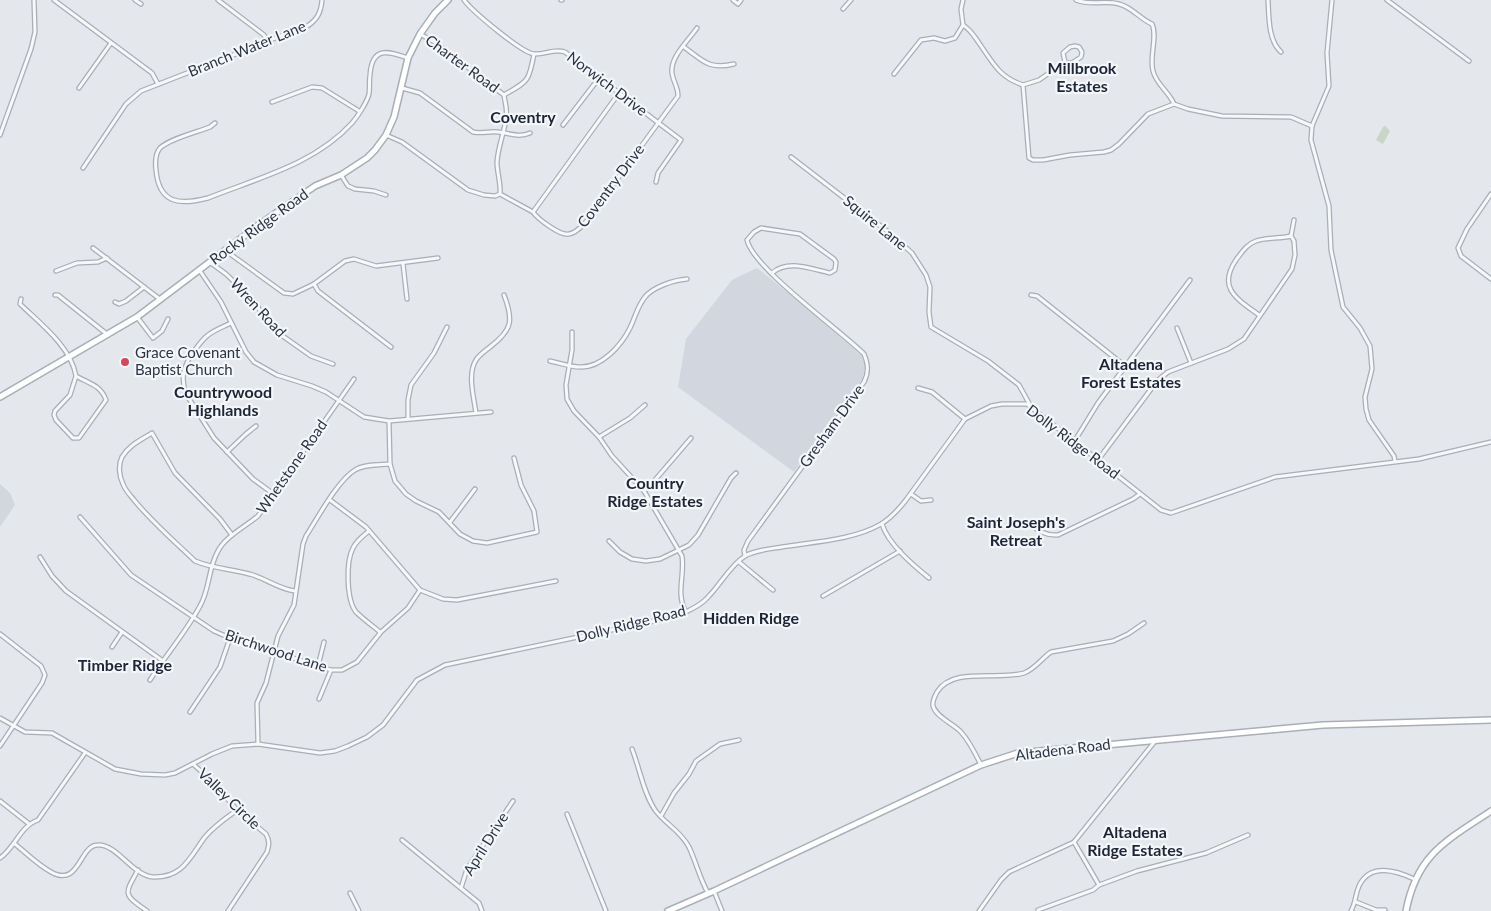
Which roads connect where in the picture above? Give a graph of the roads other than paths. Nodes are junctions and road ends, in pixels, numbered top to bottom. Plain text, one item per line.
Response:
1 (34, 0) edge
2 (54, 0) edge
3 (135, 0) edge
4 (218, 0) edge
5 (322, 0) edge
6 (448, 0) edge
7 (464, 0) edge
8 (732, 0) edge
9 (741, 0) edge
10 (851, 0) edge
11 (963, 0) edge
12 (1076, 0) edge
13 (1268, 0) edge
14 (1332, 0) edge
15 (1387, 0) edge
16 (141, 4) dead end
17 (844, 9) dead end
18 (963, 26) junction
19 (697, 28) dead end
20 (420, 34) junction
21 (267, 41) junction
22 (111, 43) junction
23 (684, 47) junction
24 (1281, 52) dead end
25 (534, 54) junction
26 (408, 58) junction
27 (1469, 61) dead end
28 (1065, 62) junction
29 (734, 64) dead end
30 (894, 74) dead end
31 (599, 78) junction
32 (158, 84) junction
33 (1023, 85) junction
34 (79, 88) dead end
35 (402, 88) junction
36 (619, 93) junction
37 (504, 95) junction
38 (272, 102) dead end
39 (1174, 104) junction
40 (359, 111) junction
41 (658, 122) junction
42 (215, 123) dead end
43 (564, 125) dead end
44 (1312, 126) junction
45 (502, 132) junction
46 (530, 133) dead end
47 (0, 135) edge
48 (386, 135) junction
49 (791, 157) dead end
50 (83, 168) dead end
51 (342, 175) junction
52 (656, 182) dead end
53 (500, 194) junction
54 (1491, 194) edge
55 (386, 195) dead end
56 (533, 212) junction
57 (1294, 220) dead end
58 (1291, 236) junction
59 (93, 248) dead end
60 (226, 250) junction
61 (107, 258) junction
62 (438, 258) dead end
63 (211, 263) junction
64 (403, 264) junction
65 (56, 271) dead end
66 (200, 271) junction
67 (772, 273) junction
68 (687, 278) dead end
69 (1491, 279) edge
70 (1190, 280) dead end
71 (314, 284) junction
72 (144, 287) junction
73 (504, 295) dead end
74 (1031, 295) dead end
75 (55, 296) dead end
76 (21, 299) dead end
77 (407, 299) dead end
78 (161, 300) junction
79 (115, 302) dead end
80 (1259, 315) junction
81 (137, 317) junction
82 (168, 320) dead end
83 (231, 323) junction
84 (447, 326) dead end
85 (1177, 328) dead end
86 (572, 332) dead end
87 (109, 335) junction
88 (391, 347) dead end
89 (68, 358) junction
90 (550, 362) dead end
91 (1191, 363) junction
92 (333, 364) dead end
93 (569, 365) junction
94 (1125, 366) junction
95 (76, 376) junction
96 (354, 379) dead end
97 (918, 388) dead end
98 (0, 398) edge
99 (339, 400) junction
100 (645, 405) dead end
101 (1031, 407) junction
102 (491, 412) dead end
103 (476, 413) junction
104 (408, 419) junction
105 (966, 419) junction
106 (389, 421) junction
107 (256, 426) dead end
108 (599, 437) junction
109 (691, 438) dead end
110 (1074, 442) junction
111 (1491, 442) edge
112 (227, 452) junction
113 (514, 458) dead end
114 (1098, 460) junction
115 (1396, 461) junction
116 (390, 464) junction
117 (736, 473) dead end
118 (475, 489) dead end
119 (644, 491) junction
120 (911, 494) junction
121 (1140, 494) junction
122 (275, 495) junction
123 (330, 500) junction
124 (931, 500) dead end
125 (80, 517) dead end
126 (1025, 521) dead end
127 (450, 522) junction
128 (882, 524) junction
129 (369, 531) junction
130 (232, 535) junction
131 (609, 541) dead end
132 (678, 550) junction
133 (900, 551) junction
134 (745, 556) junction
135 (40, 557) dead end
136 (739, 562) junction
137 (212, 566) junction
138 (929, 578) dead end
139 (556, 581) dead end
140 (420, 590) junction
141 (773, 590) dead end
142 (294, 591) junction
143 (823, 596) dead end
144 (685, 611) junction
145 (193, 617) junction
146 (1144, 623) dead end
147 (122, 632) junction
148 (380, 632) junction
149 (0, 634) edge
150 (230, 638) junction
151 (324, 642) dead end
152 (112, 647) dead end
153 (273, 650) junction
154 (163, 661) junction
155 (318, 666) junction
156 (331, 670) junction
157 (150, 680) dead end
158 (319, 699) dead end
159 (190, 712) dead end
160 (0, 718) edge
161 (1491, 720) edge
162 (13, 726) junction
163 (1157, 739) junction
164 (738, 740) dead end
165 (258, 744) junction
166 (0, 746) edge
167 (632, 749) dead end
168 (85, 753) junction
169 (193, 764) junction
170 (981, 765) junction
171 (0, 801) edge
172 (513, 801) dead end
173 (237, 810) junction
174 (1491, 811) edge
175 (567, 814) dead end
176 (660, 816) junction
177 (28, 823) junction
178 (1248, 835) dead end
179 (402, 840) dead end
180 (1074, 842) junction
181 (15, 844) junction
182 (0, 858) edge
183 (138, 870) junction
184 (1414, 879) junction
185 (1099, 885) junction
186 (461, 888) junction
187 (711, 892) junction
188 (350, 893) dead end
189 (1356, 902) junction
190 (1038, 910) dead end
191 (1385, 910) edge
192 (147, 911) edge
193 (228, 911) edge
194 (359, 911) edge
195 (482, 911) edge
196 (606, 911) edge
197 (668, 911) edge
198 (722, 911) edge
199 (979, 911) edge
200 (1350, 911) edge
201 (1406, 911) edge

1 - 47 street
2 - 22 street
3 - 16 street
4 - 21 street
5 - 21 street, Branch Water Lane
6 - 20 street, Rocky Ridge Road
7 - 25 street
8 - 9 street
10 - 17 street
11 - 18 street
12 - 39 street
13 - 24 street
14 - 44 street
15 - 27 street
18 - 30 street
18 - 33 street
19 - 23 street, Coventry Drive
20 - 26 street, Rocky Ridge Road
20 - 37 street, Charter Road
21 - 32 street, Branch Water Lane
22 - 32 street
22 - 34 street
23 - 29 street
23 - 41 street, Coventry Drive
25 - 31 street, Norwich Drive
25 - 37 street
26 - 35 street, Rocky Ridge Road
26 - 40 street
28 - 28 street
28 - 33 street
31 - 36 street, Norwich Drive
31 - 43 street
32 - 50 street, Branch Water Lane
33 - 39 street
35 - 45 street
35 - 48 street, Rocky Ridge Road
36 - 41 street, Norwich Drive
36 - 56 street
37 - 45 street
38 - 40 street
39 - 44 street
40 - 42 street
41 - 52 street, Norwich Drive
41 - 56 street, Coventry Drive
44 - 115 street
45 - 46 street
45 - 53 street
48 - 51 street, Rocky Ridge Road
48 - 53 street, Coventry Drive
49 - 101 street, Squire Lane
51 - 55 street
51 - 60 street, Rocky Ridge Road
53 - 56 street, Coventry Drive
54 - 69 street
57 - 58 street
58 - 80 street
58 - 80 street
59 - 61 street
60 - 63 street, Rocky Ridge Road
60 - 71 street
61 - 65 street
61 - 72 street
62 - 64 street
63 - 66 street, Rocky Ridge Road
63 - 92 street, Wren Road
64 - 71 street
64 - 77 street
66 - 78 street, Rocky Ridge Road
66 - 83 street
67 - 67 street, Gresham Drive
67 - 134 street, Gresham Drive
68 - 93 street
70 - 94 street
71 - 88 street
72 - 78 street
72 - 79 street
73 - 103 street
74 - 94 street
75 - 87 street
76 - 89 street
78 - 81 street, Rocky Ridge Road
80 - 91 street
81 - 82 street
81 - 87 street, Rocky Ridge Road
83 - 99 street
83 - 112 street
84 - 104 street
85 - 91 street
86 - 93 street
87 - 89 street, Rocky Ridge Road
89 - 95 street
89 - 98 street, Rocky Ridge Road
90 - 93 street
91 - 114 street
93 - 108 street
94 - 110 street
95 - 95 street
96 - 99 street, Whetstone Road
97 - 105 street
99 - 106 street
99 - 122 street, Whetstone Road
100 - 108 street
101 - 105 street, Dolly Ridge Road
101 - 110 street, Dolly Ridge Road
102 - 103 street
103 - 104 street
104 - 106 street
105 - 120 street, Dolly Ridge Road
106 - 116 street
107 - 112 street
108 - 119 street
109 - 119 street
110 - 114 street, Dolly Ridge Road
111 - 115 street, Dolly Ridge Road
112 - 122 street
113 - 127 street
114 - 121 street, Dolly Ridge Road
115 - 121 street, Dolly Ridge Road
116 - 123 street
116 - 127 street
117 - 132 street
118 - 127 street
119 - 132 street
120 - 124 street
120 - 128 street, Dolly Ridge Road
121 - 126 street
122 - 130 street, Whetstone Road
123 - 129 street
123 - 142 street
125 - 145 street, Birchwood Lane
128 - 133 street
128 - 134 street, Dolly Ridge Road
129 - 140 street
129 - 148 street
130 - 137 street, Whetstone Road
130 - 137 street
131 - 132 street
132 - 144 street
133 - 138 street
133 - 143 street
134 - 136 street, Dolly Ridge Road
135 - 147 street
136 - 141 street
136 - 144 street, Dolly Ridge Road
137 - 142 street
137 - 145 street, Whetstone Road
139 - 140 street
140 - 148 street, Birchwood Lane
142 - 153 street
144 - 165 street, Dolly Ridge Road
145 - 150 street, Birchwood Lane
145 - 154 street, Whetstone Road
146 - 170 street
147 - 152 street
147 - 154 street
148 - 156 street, Birchwood Lane
149 - 162 street
150 - 153 street, Birchwood Lane
150 - 159 street
151 - 155 street
153 - 155 street, Birchwood Lane
153 - 165 street
154 - 157 street, Whetstone Road
155 - 156 street, Birchwood Lane
156 - 158 street
160 - 162 street, Dolly Ridge Road
161 - 163 street, Altadena Road
162 - 166 street
162 - 168 street, Dolly Ridge Road
163 - 170 street, Altadena Road
163 - 180 street
164 - 176 street
165 - 169 street, Dolly Ridge Road
167 - 176 street
168 - 169 street, Dolly Ridge Road
168 - 177 street
169 - 173 street, Valley Circle
170 - 187 street, Altadena Road
171 - 177 street
172 - 186 street, April Drive
173 - 183 street
173 - 193 street, Valley Circle
174 - 184 street
175 - 196 street
176 - 187 street
177 - 181 street
178 - 185 street
179 - 186 street
180 - 185 street
180 - 199 street
181 - 182 street
181 - 183 street
183 - 192 street
184 - 189 street
184 - 201 street
185 - 190 street
186 - 195 street
187 - 197 street, Altadena Road
187 - 198 street
188 - 194 street
189 - 191 street
189 - 200 street

